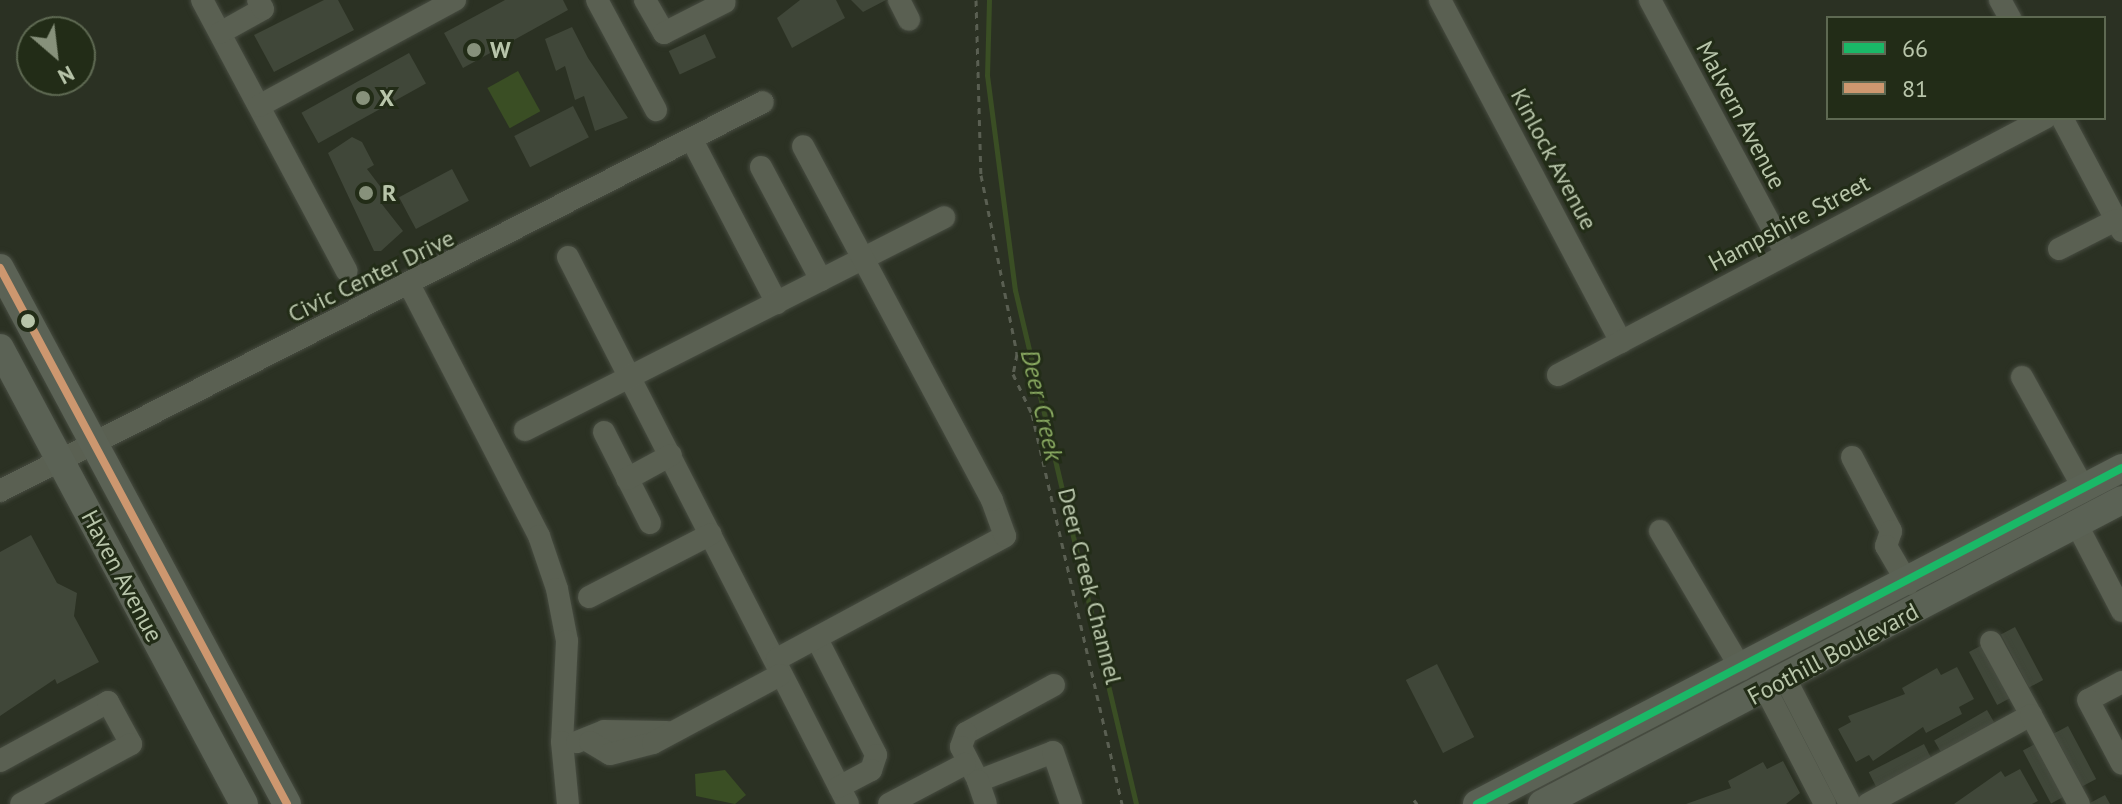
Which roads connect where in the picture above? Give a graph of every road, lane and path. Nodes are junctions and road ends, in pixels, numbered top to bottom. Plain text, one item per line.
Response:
1 (202, 0) edge
2 (258, 0) edge
3 (455, 0) edge
4 (597, 0) edge
5 (645, 0) edge
6 (976, 0) edge
7 (1440, 0) edge
8 (1650, 0) edge
9 (725, 2) dead end
10 (220, 33) junction
11 (763, 102) dead end
12 (259, 106) junction
13 (656, 110) dead end
14 (2041, 120) edge
15 (2063, 120) edge
16 (692, 140) junction
17 (803, 146) dead end
18 (761, 167) dead end
19 (944, 217) dead end
20 (2119, 225) edge
21 (2059, 249) dead end
22 (1786, 254) junction
23 (568, 257) dead end
24 (863, 258) junction
25 (0, 268) edge
26 (347, 271) dead end
27 (821, 280) junction
28 (410, 286) junction
29 (777, 303) junction
30 (1621, 342) junction
31 (0, 348) edge
32 (1558, 375) dead end
33 (631, 377) junction
34 (2022, 377) dead end
35 (525, 430) dead end
36 (604, 432) dead end
37 (91, 440) junction
38 (671, 455) junction
39 (1852, 457) dead end
40 (59, 458) junction
41 (2122, 468) edge
42 (627, 479) junction
43 (2084, 489) junction
44 (0, 491) edge
45 (2122, 500) edge
46 (650, 523) dead end
47 (2077, 525) junction
48 (1660, 531) dead end
49 (711, 534) junction
50 (1908, 584) junction
51 (589, 597) dead end
52 (2122, 611) edge
53 (817, 639) junction
54 (1991, 642) dead end
55 (778, 667) junction
56 (1742, 670) junction
57 (2122, 682) edge
58 (1054, 685) dead end
59 (1776, 685) junction
60 (2031, 715) junction
61 (562, 742) junction
62 (0, 761) edge
63 (2122, 764) edge
64 (972, 772) junction
65 (843, 796) edge
66 (53, 797) edge
67 (1549, 802) edge
68 (21, 804) edge
69 (244, 804) edge
70 (287, 804) edge
71 (568, 804) edge
72 (889, 804) edge
73 (986, 804) edge
74 (1071, 804) edge
75 (1122, 804) edge
76 (1477, 804) edge
77 (1825, 804) edge
78 (1850, 804) edge
79 (1868, 804) edge
80 (2079, 804) edge

1 - 10 street
2 - 10 street
3 - 12 street
4 - 13 street
5 - 9 street
6 - 75 path, Deer Creek Channel
7 - 30 street, Kinlock Avenue
8 - 22 street, Malvern Avenue
10 - 12 street
11 - 16 street, Civic Center Drive
12 - 26 street
14 - 22 street, Hampshire Street
15 - 20 street
16 - 28 street, Civic Center Drive
16 - 29 street
17 - 24 street
18 - 27 street
19 - 24 street
20 - 21 street
22 - 30 street, Hampshire Street
23 - 33 street
24 - 27 street
24 - 53 street
25 - 37 main road, Haven Avenue
27 - 29 street
28 - 37 street, Civic Center Drive
28 - 61 street
29 - 33 street
30 - 32 street, Hampshire Street
31 - 40 main road, Haven Avenue
33 - 35 street
33 - 38 street
34 - 43 street
36 - 42 street
37 - 40 street, Civic Center Drive
37 - 70 main road, Haven Avenue
38 - 42 street
38 - 49 street
39 - 50 street
40 - 44 street, Civic Center Drive
40 - 69 main road, Haven Avenue
41 - 43 main road, Foothill Boulevard
42 - 46 street
43 - 50 main road, Foothill Boulevard
45 - 47 main road, Foothill Boulevard
47 - 52 street
47 - 59 main road, Foothill Boulevard
48 - 56 street
49 - 51 street
49 - 55 street
50 - 56 main road, Foothill Boulevard
53 - 55 street
53 - 65 street
54 - 60 street
55 - 61 street
55 - 65 street
56 - 76 main road, Foothill Boulevard
57 - 63 street
58 - 64 street
59 - 67 main road, Foothill Boulevard
59 - 77 street
59 - 78 street
60 - 79 street
60 - 80 street
61 - 71 street
62 - 66 street
64 - 72 street
64 - 73 street
64 - 74 street
66 - 68 street

